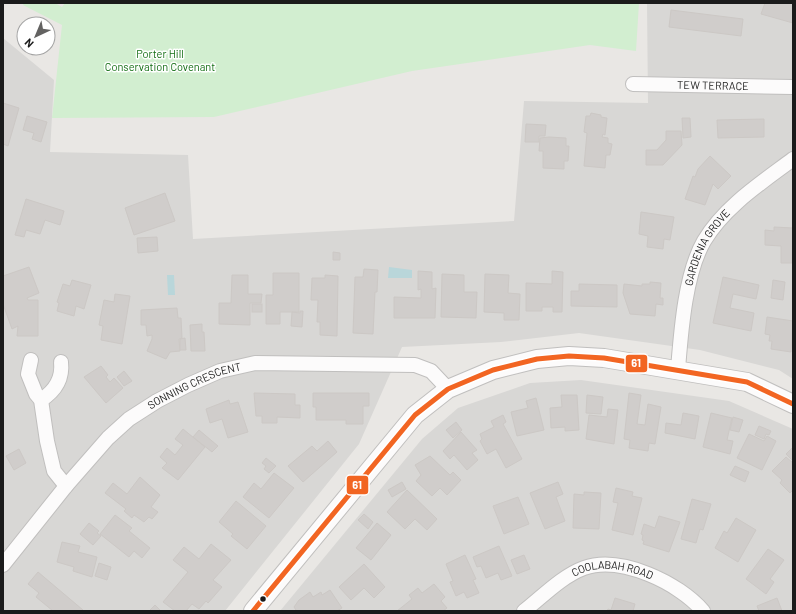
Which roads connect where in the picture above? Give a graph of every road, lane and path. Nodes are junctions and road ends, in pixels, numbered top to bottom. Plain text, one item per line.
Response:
1 (633, 84) dead end
2 (793, 87) edge
3 (793, 159) edge
4 (31, 360) dead end
5 (61, 362) dead end
6 (678, 369) junction
7 (448, 389) junction
8 (41, 400) junction
9 (793, 404) edge
10 (66, 486) junction
11 (3, 565) edge
12 (253, 611) edge
13 (524, 611) edge
14 (703, 611) edge

1 - 2 street, TEW TERRACE
3 - 6 street, GARDENIA GROVE
4 - 8 street
5 - 8 street
6 - 7 street
6 - 9 street
7 - 10 street, SONNING CRESCENT
7 - 12 street
8 - 10 street
10 - 11 street, SONNING CRESCENT
13 - 14 street, COOLABAH ROAD

